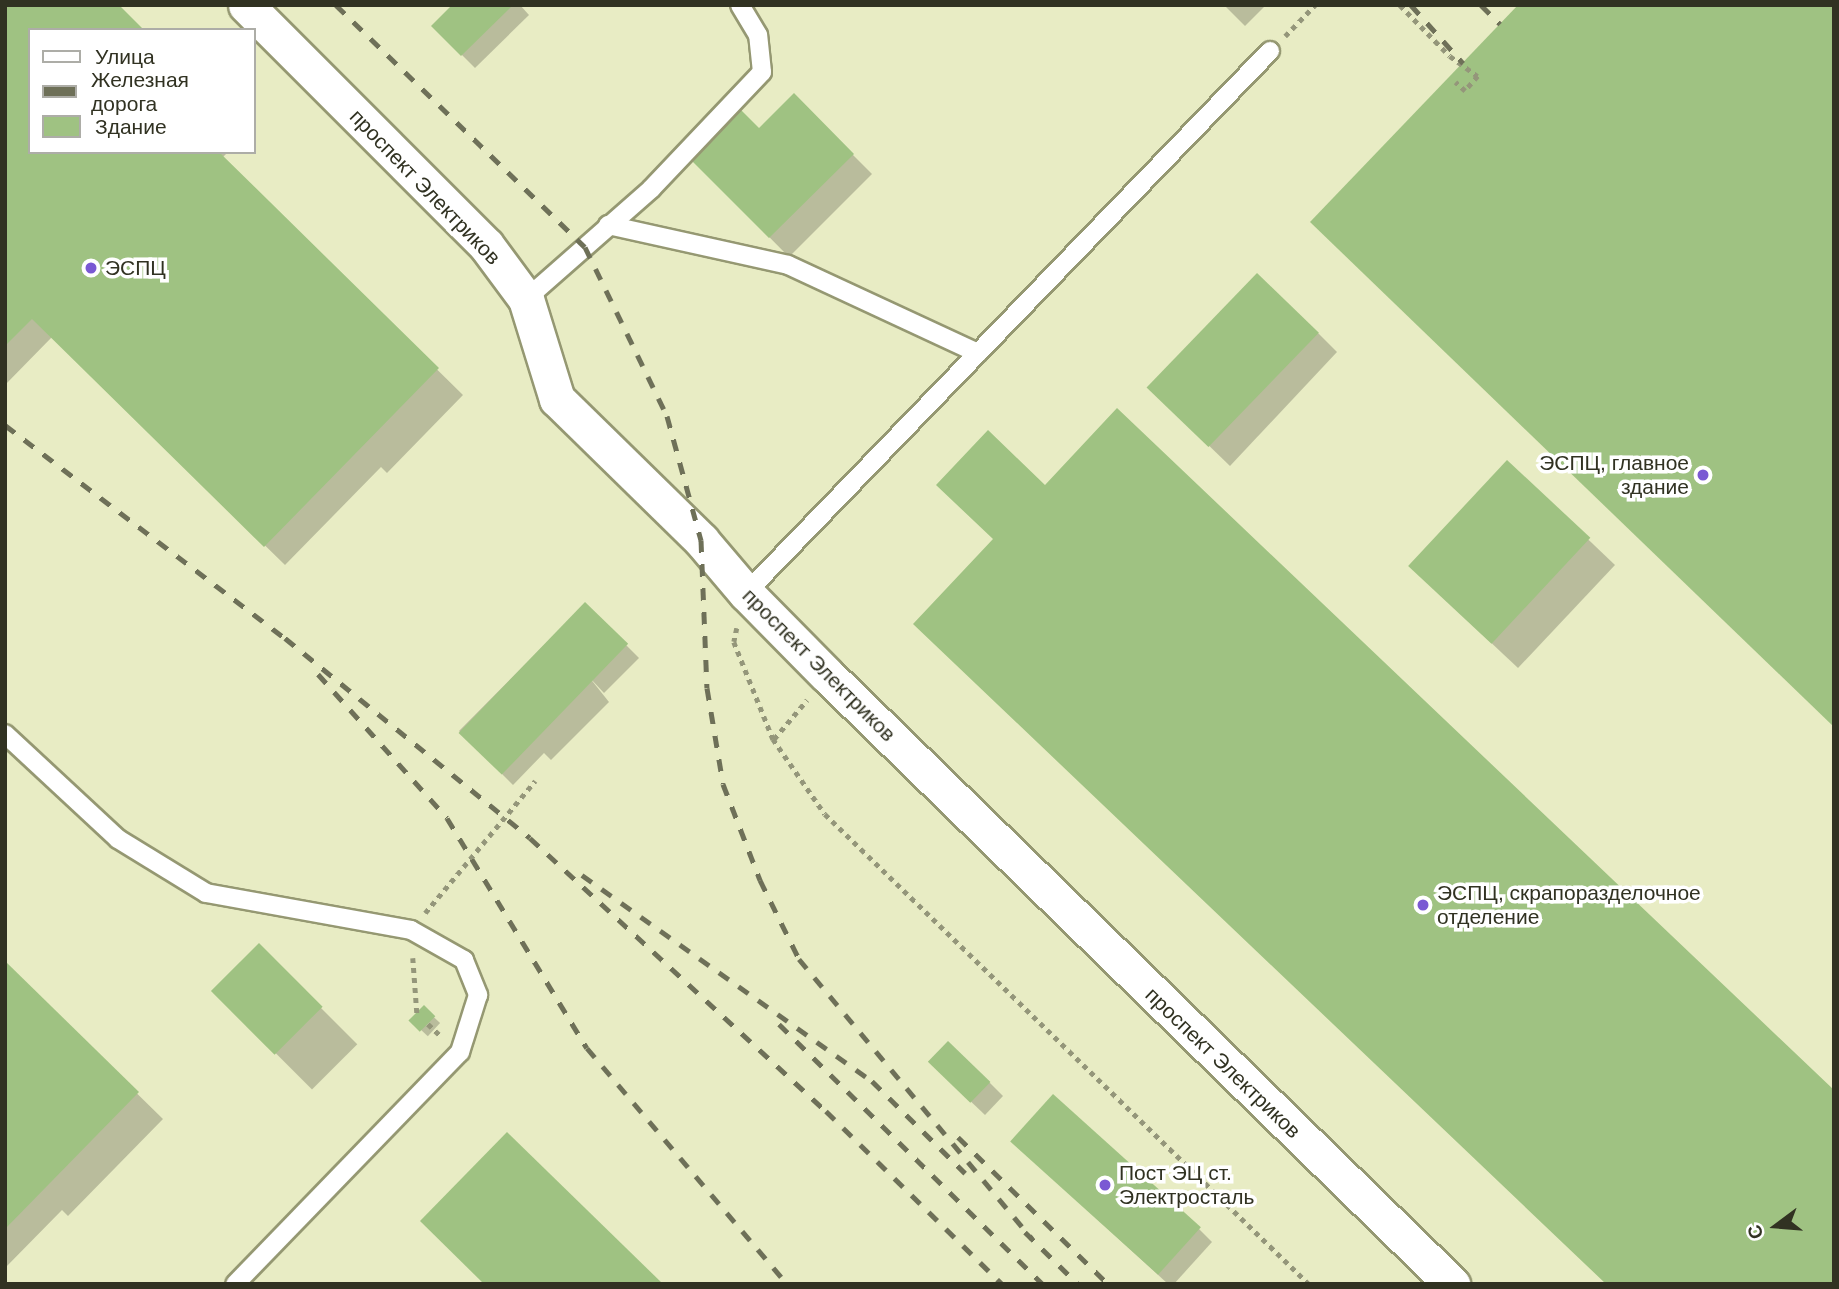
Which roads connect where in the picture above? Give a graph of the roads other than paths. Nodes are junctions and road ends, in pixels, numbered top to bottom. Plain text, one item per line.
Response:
1 (246, 5) edge
2 (740, 5) edge
3 (1270, 51) road end
4 (608, 225) junction
5 (526, 299) junction
6 (978, 353) junction
7 (746, 593) junction
8 (5, 734) edge
9 (235, 1284) edge
10 (1452, 1284) edge

1 - 5 street, проспект Электриков
2 - 4 lane
3 - 6 lane
4 - 5 lane
4 - 6 lane
5 - 7 street, проспект Электриков
6 - 7 lane
7 - 10 street, проспект Электриков
8 - 9 lane

